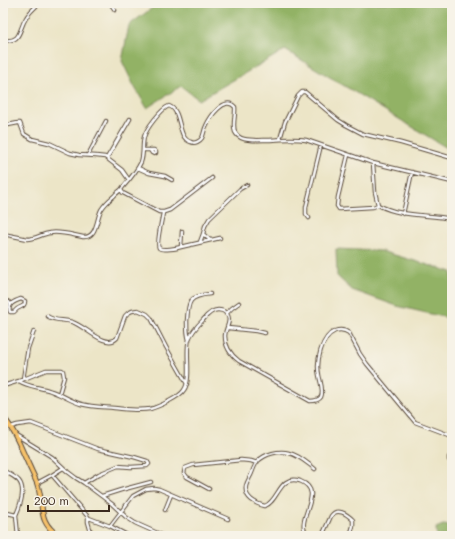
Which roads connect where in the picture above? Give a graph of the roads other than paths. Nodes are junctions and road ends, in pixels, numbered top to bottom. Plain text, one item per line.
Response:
1 (39, 3) edge
2 (110, 3) edge
3 (115, 10) dead end
4 (3, 40) edge
5 (130, 119) dead end
6 (106, 121) dead end
7 (3, 126) edge
8 (280, 139) junction
9 (321, 145) junction
10 (143, 150) junction
11 (150, 150) dead end
12 (88, 155) junction
13 (348, 155) junction
14 (107, 158) junction
15 (452, 158) edge
16 (373, 163) junction
17 (138, 168) junction
18 (412, 172) junction
19 (212, 178) dead end
20 (129, 180) junction
21 (172, 180) dead end
22 (452, 182) edge
23 (247, 185) dead end
24 (121, 190) junction
25 (378, 205) junction
26 (163, 213) junction
27 (403, 214) junction
28 (308, 218) dead end
29 (452, 219) edge
30 (182, 231) dead end
31 (3, 234) edge
32 (203, 234) junction
33 (220, 238) dead end
34 (210, 240) junction
35 (200, 242) junction
36 (181, 247) junction
37 (210, 294) dead end
38 (10, 304) junction
39 (239, 304) dead end
40 (3, 307) edge
41 (226, 314) junction
42 (48, 316) dead end
43 (228, 328) junction
44 (34, 331) dead end
45 (265, 333) dead end
46 (189, 341) junction
47 (23, 380) junction
48 (19, 381) junction
49 (187, 384) junction
50 (3, 386) edge
51 (59, 394) junction
52 (4, 418) edge
53 (11, 427) junction
54 (15, 435) junction
55 (452, 436) edge
56 (452, 454) edge
57 (256, 462) junction
58 (452, 463) edge
59 (63, 468) junction
60 (315, 469) dead end
61 (3, 470) edge
62 (52, 475) junction
63 (151, 482) dead end
64 (37, 483) junction
65 (84, 483) junction
66 (208, 489) dead end
67 (171, 495) junction
68 (102, 496) junction
69 (165, 510) dead end
70 (3, 512) edge
71 (121, 512) junction
72 (16, 515) junction
73 (88, 517) junction
74 (228, 519) dead end
75 (110, 526) junction
76 (18, 536) edge
77 (59, 536) edge
78 (92, 536) edge
79 (129, 536) edge
80 (164, 536) edge
81 (308, 536) edge
82 (322, 536) edge
83 (350, 536) edge

1 - 4 street
2 - 3 street
5 - 14 street
6 - 12 street
7 - 12 street
8 - 9 street
8 - 10 street
8 - 15 street
9 - 13 street
9 - 28 street
10 - 11 street
10 - 17 street
12 - 14 street
13 - 16 street
13 - 25 street
14 - 20 street
16 - 18 street
16 - 25 street
17 - 20 street
17 - 21 street
18 - 22 street
18 - 27 street
19 - 26 street
20 - 24 street
23 - 32 street
24 - 26 street
24 - 31 street
25 - 27 street
26 - 36 street
27 - 29 street
30 - 36 street
32 - 34 street
32 - 35 street
33 - 34 street
34 - 35 street
35 - 36 street
37 - 46 street
38 - 38 street
38 - 40 street
39 - 41 street
41 - 43 street
41 - 46 street
42 - 49 street
43 - 45 street
43 - 55 street
44 - 47 street
46 - 49 street
47 - 48 street
47 - 51 street
48 - 50 street
48 - 51 street
49 - 51 street
52 - 53 main road
53 - 54 main road
53 - 65 street
54 - 59 street
54 - 64 main road
56 - 58 street
57 - 60 street
57 - 66 street
57 - 81 street
59 - 62 street
59 - 65 street
61 - 72 street
62 - 64 street
62 - 73 street
63 - 68 street
64 - 77 main road
65 - 68 street
67 - 69 street
67 - 71 street
67 - 74 street
68 - 71 street
70 - 72 street
71 - 75 street
71 - 80 street
72 - 76 street
73 - 75 street
73 - 78 street
75 - 79 street
82 - 83 street

